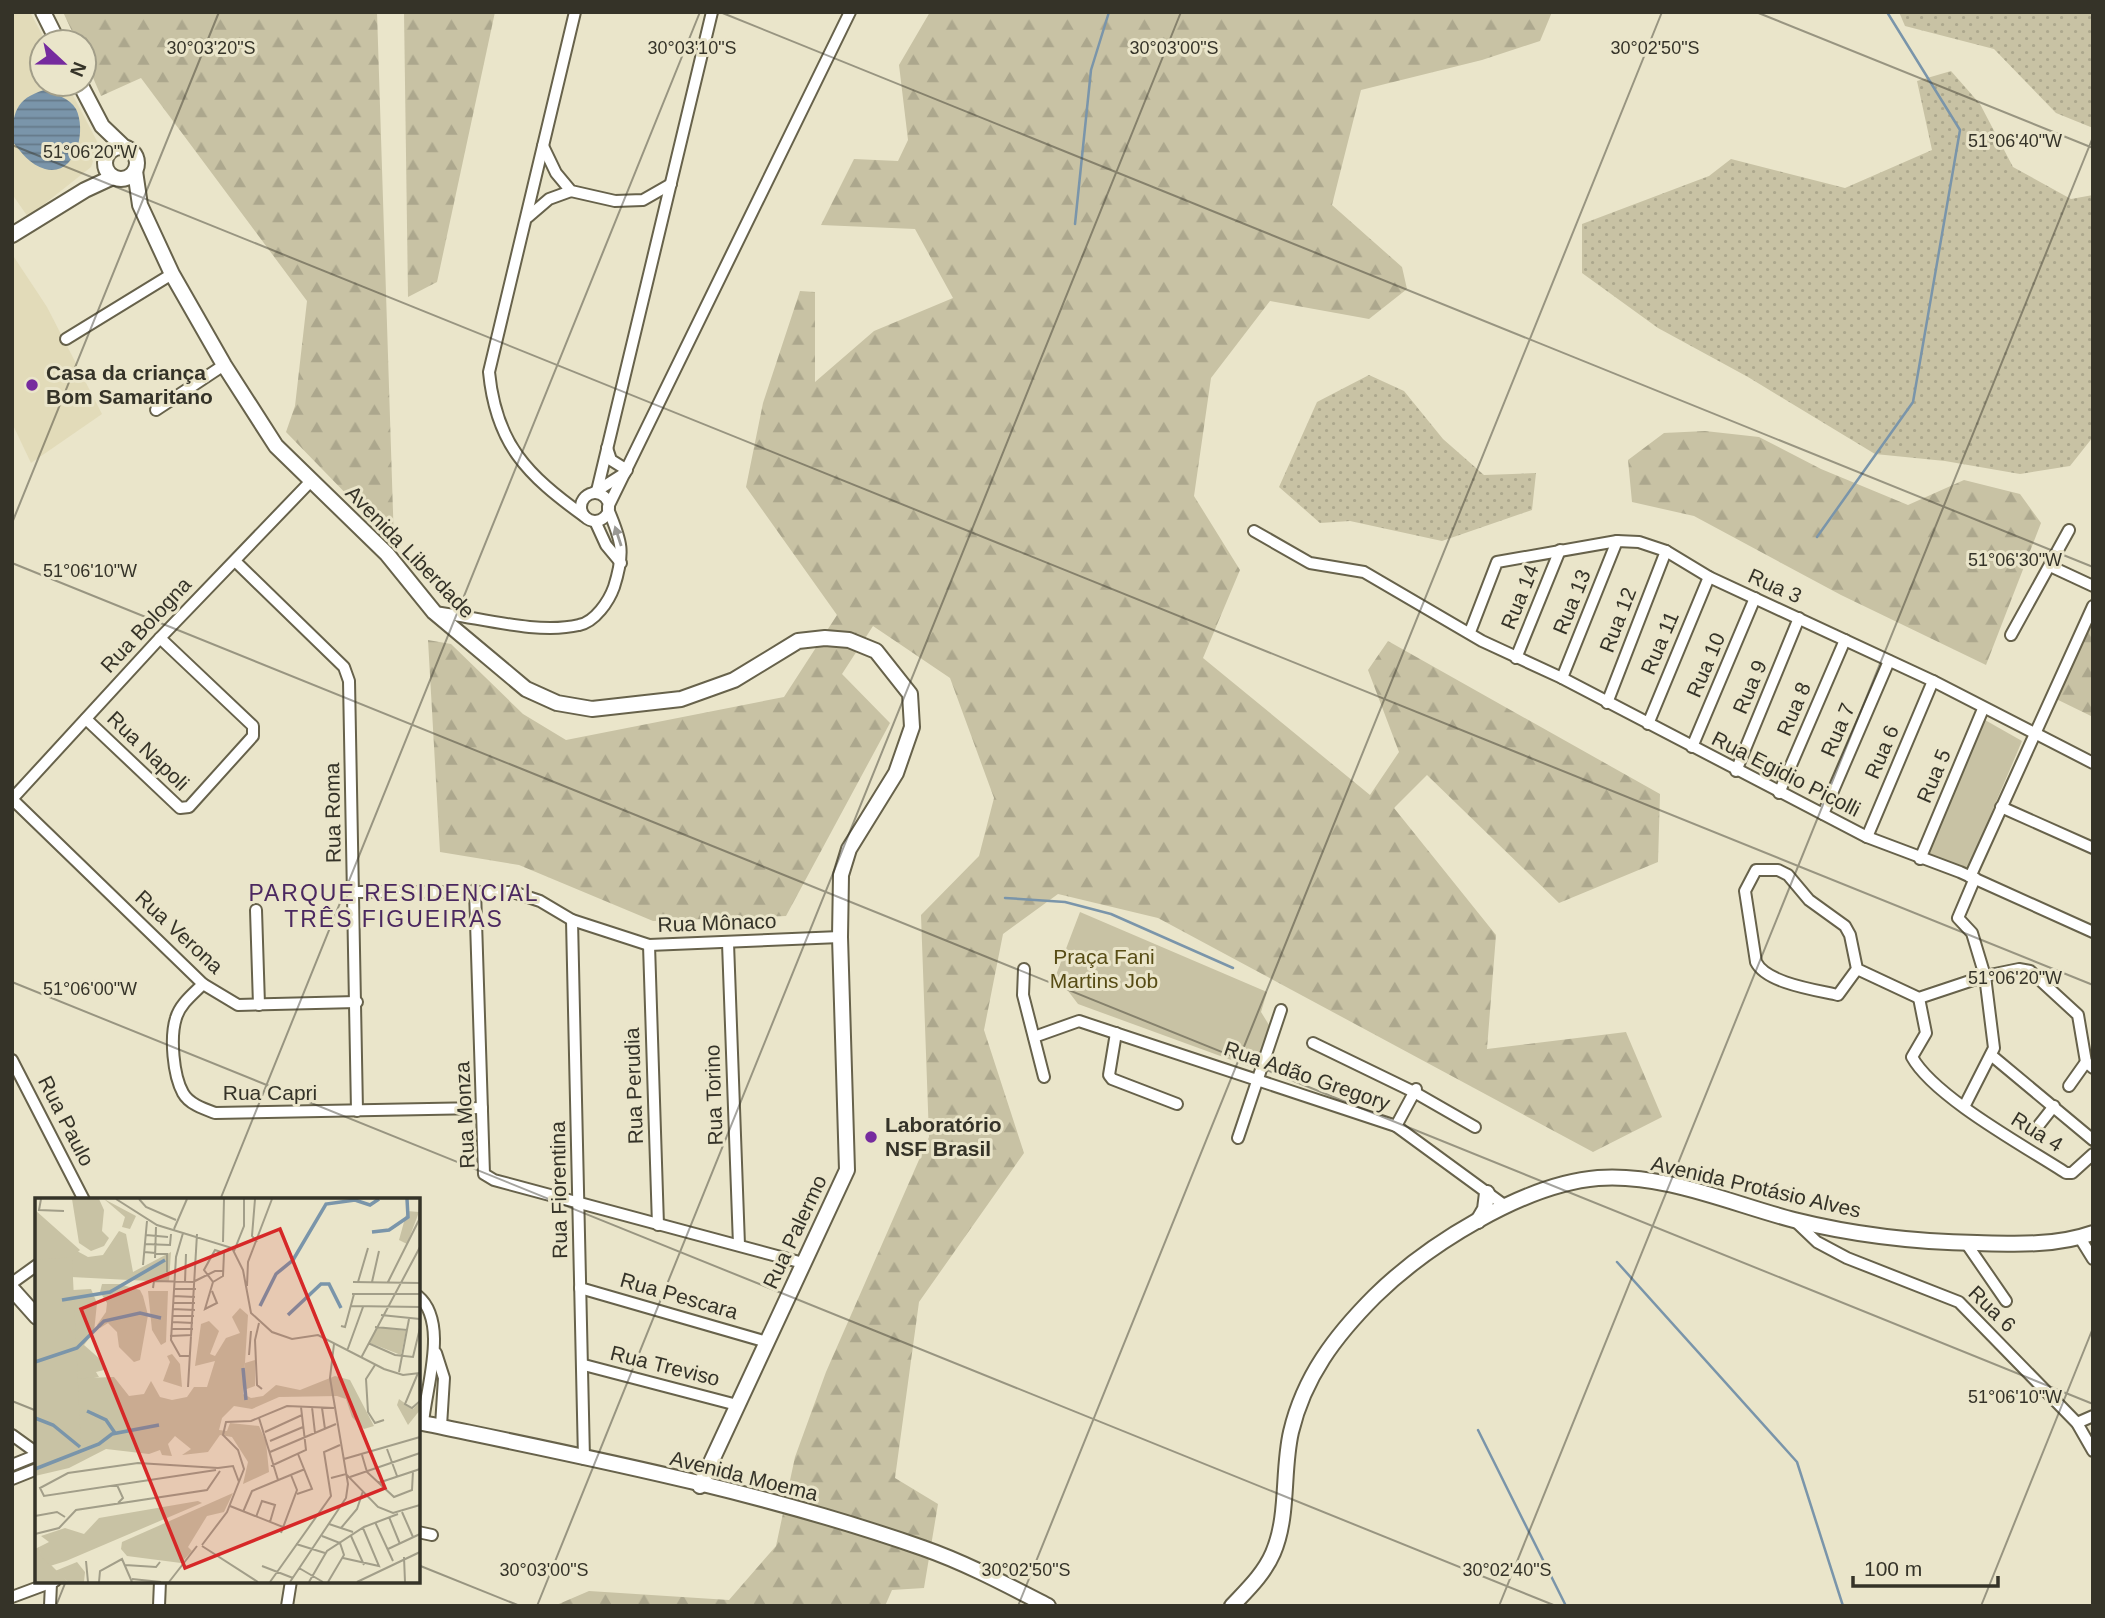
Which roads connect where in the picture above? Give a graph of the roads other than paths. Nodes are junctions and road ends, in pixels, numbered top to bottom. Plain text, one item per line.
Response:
1 (43, 12) edge
2 (575, 12) edge
3 (712, 12) edge
4 (850, 12) edge
5 (51, 28) edge
6 (87, 98) edge
7 (102, 126) junction
8 (543, 145) junction
9 (124, 147) junction
10 (111, 169) junction
11 (135, 171) junction
12 (671, 184) junction
13 (571, 191) junction
14 (140, 205) junction
15 (528, 216) junction
16 (12, 235) edge
17 (172, 274) junction
18 (66, 339) dead end
19 (224, 365) junction
20 (156, 410) dead end
21 (607, 448) junction
22 (626, 471) junction
23 (311, 481) junction
24 (595, 492) junction
25 (554, 495) junction
26 (583, 501) junction
27 (608, 508) junction
28 (584, 516) junction
29 (596, 521) junction
30 (2069, 530) dead end
31 (1254, 531) dead end
32 (1617, 541) junction
33 (1560, 550) junction
34 (1666, 551) junction
35 (234, 561) junction
36 (621, 563) junction
37 (2050, 566) junction
38 (1709, 577) junction
39 (2093, 586) edge
40 (1755, 598) junction
41 (2093, 606) edge
42 (434, 612) junction
43 (1799, 618) junction
44 (1469, 632) junction
45 (2011, 635) dead end
46 (160, 638) junction
47 (1844, 640) junction
48 (1516, 657) junction
49 (1889, 661) junction
50 (1562, 678) junction
51 (1933, 681) junction
52 (1607, 703) junction
53 (1983, 709) junction
54 (86, 719) junction
55 (1648, 724) junction
56 (2034, 735) junction
57 (1692, 747) junction
58 (2093, 763) edge
59 (1735, 771) junction
60 (1779, 793) junction
61 (12, 799) edge
62 (2001, 807) junction
63 (1823, 814) junction
64 (1867, 837) junction
65 (2093, 848) edge
66 (1920, 859) junction
67 (1973, 878) junction
68 (475, 890) junction
69 (354, 891) junction
70 (256, 909) dead end
71 (572, 920) junction
72 (2093, 932) edge
73 (840, 937) junction
74 (728, 943) junction
75 (649, 945) junction
76 (1857, 969) junction
77 (1024, 970) dead end
78 (1985, 976) junction
79 (203, 984) junction
80 (1919, 998) junction
81 (357, 1002) junction
82 (259, 1005) junction
83 (1281, 1010) dead end
84 (1116, 1033) junction
85 (1034, 1037) junction
86 (1313, 1043) dead end
87 (1991, 1055) junction
88 (12, 1060) edge
89 (2089, 1065) edge
90 (1044, 1077) dead end
91 (1259, 1080) junction
92 (2069, 1086) dead end
93 (1415, 1089) junction
94 (1177, 1104) dead end
95 (1965, 1105) junction
96 (2054, 1107) junction
97 (482, 1108) junction
98 (357, 1111) junction
99 (2039, 1125) dead end
100 (1396, 1126) junction
101 (1475, 1127) dead end
102 (1238, 1138) dead end
103 (2093, 1140) edge
104 (2092, 1158) edge
105 (1487, 1193) junction
106 (83, 1198) edge
107 (579, 1203) junction
108 (1504, 1205) junction
109 (1794, 1220) junction
110 (1478, 1221) junction
111 (658, 1225) junction
112 (2087, 1236) edge
113 (1966, 1243) junction
114 (739, 1245) junction
115 (2093, 1259) edge
116 (803, 1263) junction
117 (35, 1266) edge
118 (12, 1283) edge
119 (580, 1288) junction
120 (12, 1289) edge
121 (420, 1299) edge
122 (2006, 1301) dead end
123 (35, 1315) edge
124 (767, 1342) junction
125 (435, 1353) junction
126 (584, 1365) junction
127 (737, 1405) junction
128 (2093, 1416) edge
129 (421, 1422) edge
130 (2077, 1423) junction
131 (441, 1426) junction
132 (12, 1435) edge
133 (2093, 1451) edge
134 (35, 1452) edge
135 (35, 1455) edge
136 (584, 1459) junction
137 (12, 1465) edge
138 (35, 1470) edge
139 (12, 1479) edge
140 (700, 1486) junction
141 (420, 1532) edge
142 (432, 1535) dead end
143 (50, 1583) edge
144 (53, 1583) edge
145 (160, 1583) edge
146 (291, 1583) edge
147 (12, 1597) edge
148 (50, 1606) edge
149 (159, 1606) edge
150 (287, 1606) edge
151 (1048, 1606) edge
152 (1232, 1606) edge

1 - 5 main road
2 - 8 street
3 - 12 street
4 - 22 street
6 - 7 main road
7 - 9 main road
7 - 10 main road
8 - 13 street
8 - 15 street
9 - 10 main road
9 - 11 main road
10 - 11 main road
10 - 14 main road, Avenida Liberdade
10 - 16 main road
11 - 14 main road, Avenida Liberdade
12 - 13 street
12 - 21 street
13 - 15 street
14 - 17 main road, Avenida Liberdade
15 - 25 street
17 - 18 street
17 - 19 main road, Avenida Liberdade
19 - 20 street
19 - 23 main road, Avenida Liberdade
21 - 22 street
21 - 24 street
22 - 24 street
22 - 27 street
23 - 35 street, Rua Bologna
23 - 42 main road, Avenida Liberdade
24 - 26 street
24 - 27 street
25 - 26 street
25 - 28 street
26 - 28 street
27 - 29 street
36 -> 27 street
28 - 29 street
29 - 36 street
30 - 37 street
31 - 44 street, Rua Egidio Picolli
32 - 33 street, Rua 3
32 - 34 street, Rua 3
32 - 50 street, Rua 13
33 - 44 street, Rua 3
33 - 48 street, Rua 14
34 - 38 street, Rua 3
34 - 52 street, Rua 12
35 - 46 street, Rua Bologna
35 - 69 street, Rua Roma
36 - 42 street
37 - 39 street
37 - 45 street
38 - 40 street, Rua 3
38 - 55 street, Rua 11
40 - 43 street, Rua 3
40 - 57 street, Rua 10
41 - 56 street
42 - 73 main road, Avenida Liberdade
43 - 47 street, Rua 3
43 - 59 street, Rua 9
44 - 48 street, Rua Egidio Picolli
46 - 54 street, Rua Bologna
46 - 54 street, Rua Napoli
47 - 49 street, Rua 3
47 - 60 street, Rua 8
48 - 50 street, Rua Egidio Picolli
49 - 51 street, Rua 3
49 - 63 street, Rua 7
50 - 52 street, Rua Egidio Picolli
51 - 53 street, Rua 3
51 - 64 street, Rua 6
52 - 55 street, Rua Egidio Picolli
53 - 56 street, Rua 3
53 - 66 street, Rua 5
54 - 61 street, Rua Bologna
55 - 57 street, Rua Egidio Picolli
56 - 58 street, Rua 3
56 - 62 street
57 - 59 street, Rua Egidio Picolli
59 - 60 street, Rua Egidio Picolli
60 - 63 street, Rua Egidio Picolli
61 - 79 street, Rua Verona
62 - 65 street
62 - 67 street
63 - 64 street, Rua Egidio Picolli
64 - 66 street, Rua Egidio Picolli
66 - 67 street, Rua Egidio Picolli
67 - 72 street, Rua Egidio Picolli
67 - 78 street
68 - 69 street, Rua Mônaco
68 - 71 street, Rua Mônaco
68 - 97 street, Rua Monza
69 - 81 street, Rua Roma
70 - 82 street
71 - 75 street, Rua Mônaco
71 - 107 street, Rua Fiorentina
73 - 74 street, Rua Mônaco
73 - 116 main road, Rua Palermo
74 - 75 street, Rua Mônaco
74 - 114 street, Rua Torino
75 - 111 street, Rua Perudia
76 - 76 street
76 - 80 street
77 - 85 street
78 - 80 street
78 - 87 street
78 - 89 street
79 - 82 street, Rua Verona
79 - 98 street, Rua Capri
80 - 95 street
81 - 82 street, Rua Verona
81 - 98 street, Rua Roma
83 - 91 street
84 - 85 street, Rua Adão Gregory
84 - 91 street, Rua Adão Gregory
84 - 94 street
85 - 90 street
86 - 93 street
87 - 95 street
87 - 96 street
88 - 106 street, Rua Paulo
89 - 92 street
91 - 100 street, Rua Adão Gregory
91 - 102 street
93 - 100 street
93 - 101 street
95 - 104 street, Rua 4
96 - 99 street
96 - 103 street
97 - 98 street, Rua Capri
97 - 107 street, Rua Monza
100 - 105 street, Rua Adão Gregory
105 - 108 street, Rua Adão Gregory
105 - 110 main road
107 - 111 street, Rua Monza
107 - 119 street, Rua Fiorentina
108 - 109 main road, Avenida Protásio Alves
108 - 110 main road, Avenida Protásio Alves
109 - 113 main road, Avenida Protásio Alves
109 - 130 street, Rua 6
110 - 152 main road, Avenida Protásio Alves
111 - 114 street, Rua Monza
112 - 113 main road, Avenida Protásio Alves
112 - 115 street
113 - 122 street
114 - 116 street, Rua Monza
116 - 124 main road, Rua Palermo
117 - 118 street
119 - 124 street, Rua Pescara
119 - 126 street, Rua Fiorentina
120 - 123 main road
121 - 125 street
124 - 127 main road, Rua Palermo
125 - 129 street
125 - 131 street
126 - 127 street, Rua Treviso
126 - 136 street, Rua Fiorentina
127 - 140 main road, Rua Palermo
128 - 130 street
129 - 131 main road, Avenida Moema
130 - 133 street, Rua 6
131 - 136 main road, Avenida Moema
132 - 134 street
135 - 137 street
136 - 140 main road, Avenida Moema
138 - 139 street
140 - 151 main road, Avenida Moema
141 - 142 street
143 - 147 street
144 - 148 street
145 - 149 street
146 - 150 street

